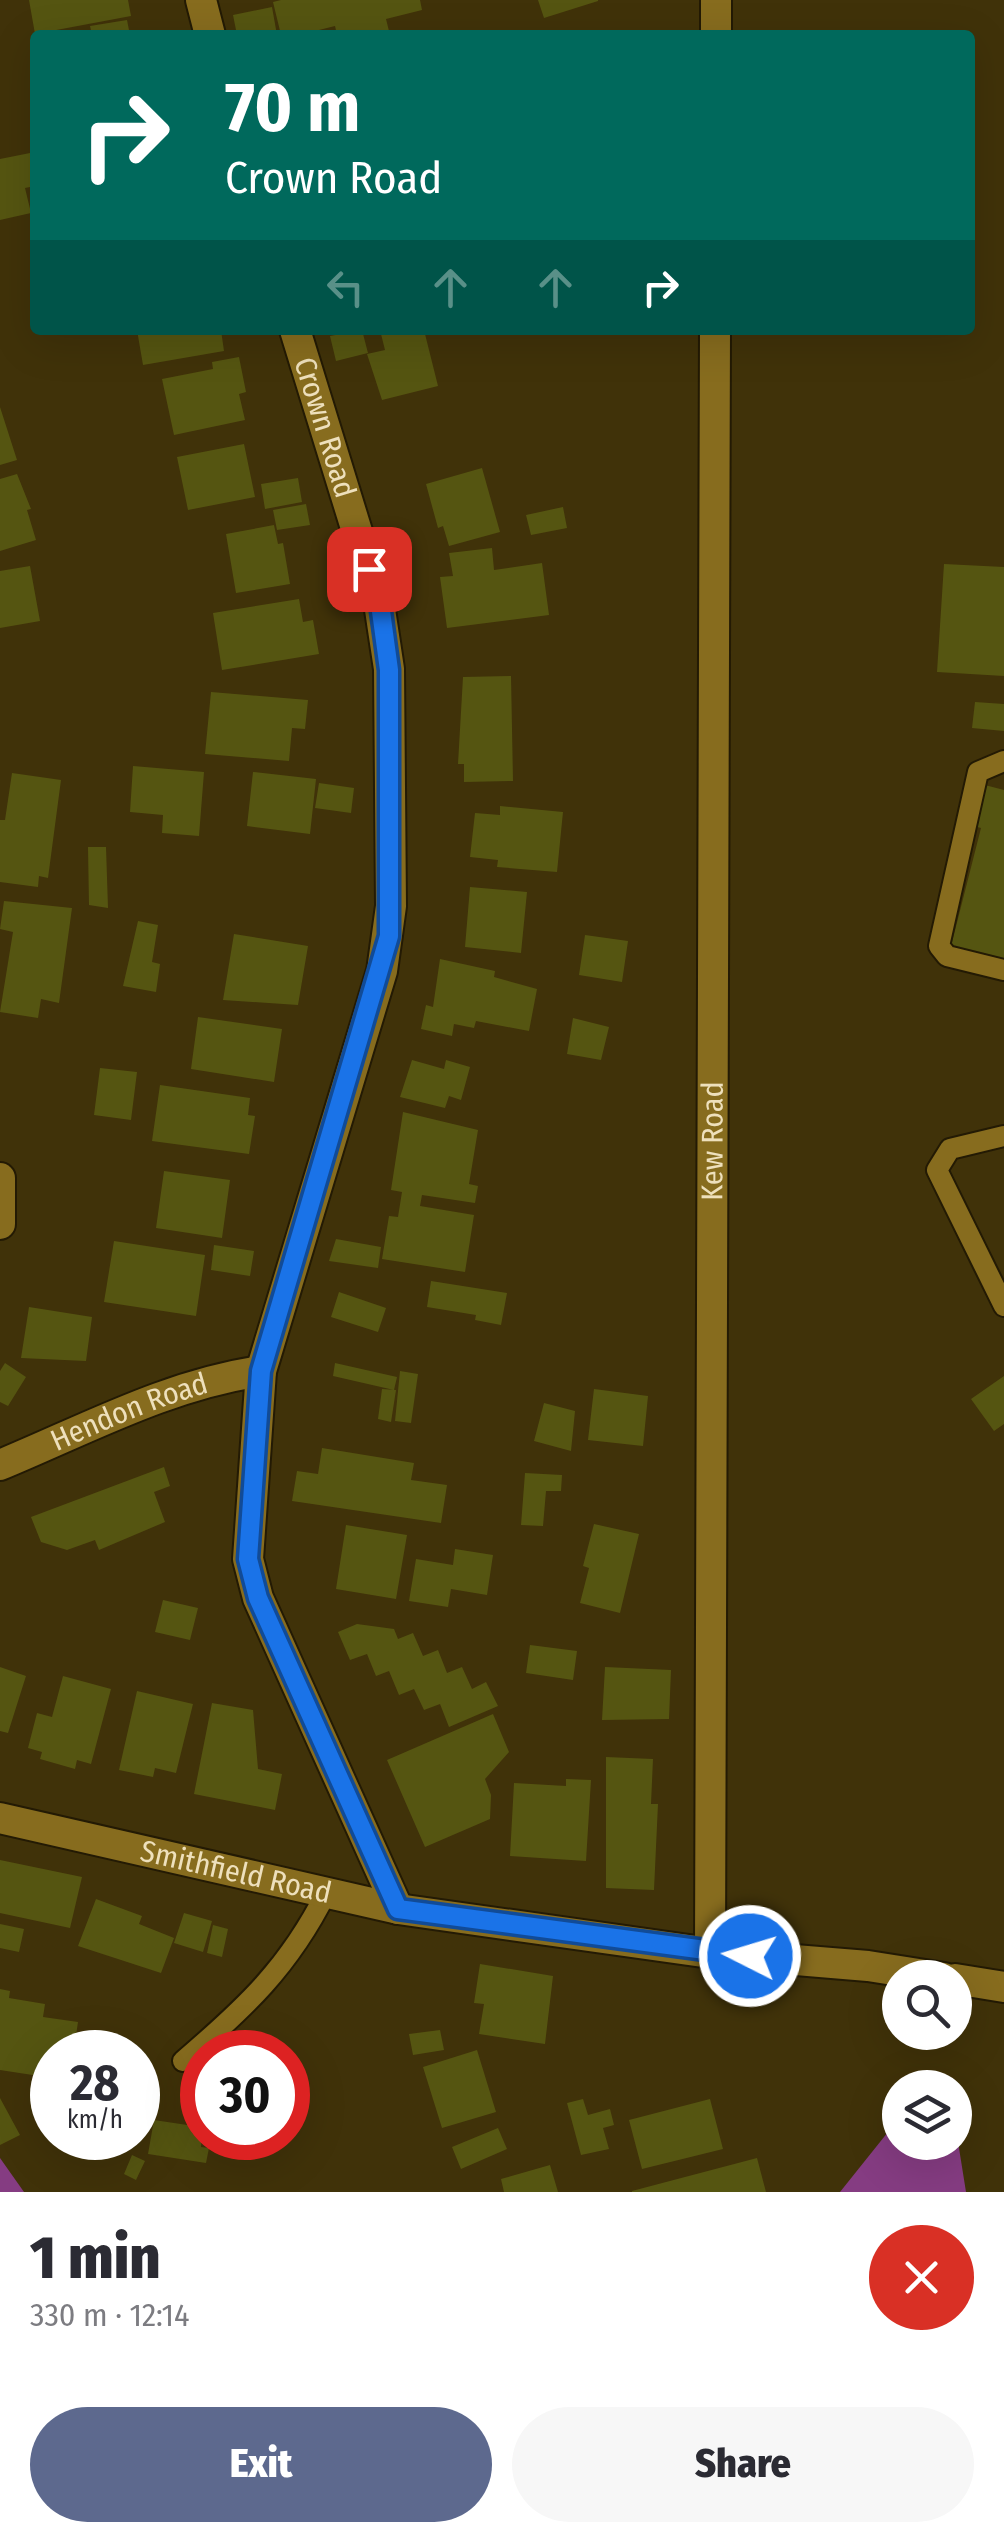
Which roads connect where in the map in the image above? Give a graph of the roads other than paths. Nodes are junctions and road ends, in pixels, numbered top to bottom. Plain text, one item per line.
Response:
1 (201, 0) edge
2 (716, 0) edge
3 (209, 30) edge
4 (716, 30) edge
5 (297, 335) edge
6 (715, 335) edge
7 (1004, 761) edge
8 (1004, 970) edge
9 (1004, 1136) edge
10 (0, 1178) edge
11 (0, 1224) edge
12 (1004, 1306) edge
13 (261, 1371) junction
14 (0, 1465) edge
15 (0, 1818) edge
16 (326, 1893) junction
17 (398, 1909) junction
18 (710, 1953) junction
19 (882, 1968) edge
20 (972, 1982) edge
21 (1004, 1987) edge
22 (220, 2030) edge

1 - 3 street
2 - 4 street
5 - 13 street, Crown Road
6 - 18 street, Kew Road
7 - 8 lane
9 - 12 lane
10 - 11 street
13 - 14 street, Hendon Road
13 - 17 street, Crown Road
15 - 16 street, Smithfield Road
16 - 17 street, Smithfield Road
16 - 22 lane
17 - 18 street, Smithfield Road
18 - 19 street, Smithfield Road
20 - 21 street

